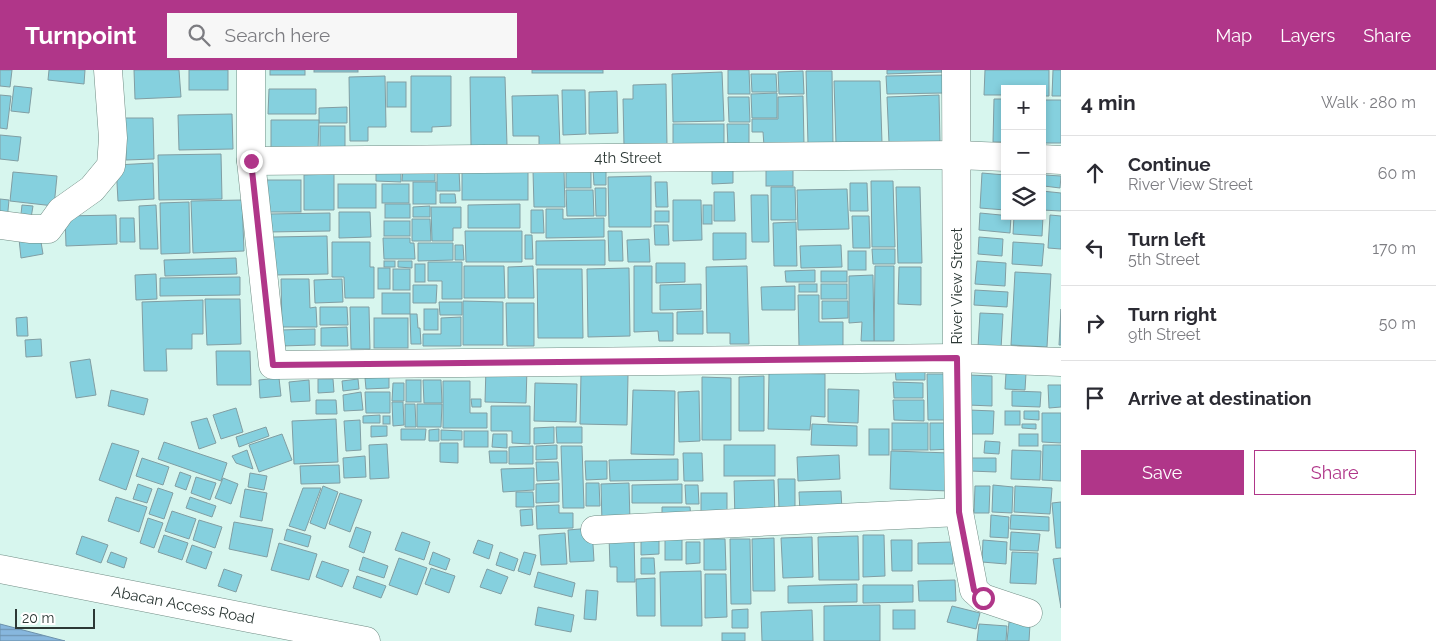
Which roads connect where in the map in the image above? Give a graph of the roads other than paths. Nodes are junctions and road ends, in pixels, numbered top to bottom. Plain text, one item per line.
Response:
1 (108, 70) edge
2 (250, 70) edge
3 (956, 70) edge
4 (957, 155) junction
5 (1001, 157) edge
6 (1046, 159) edge
7 (1061, 160) edge
8 (251, 161) junction
9 (0, 225) edge
10 (957, 358) junction
11 (1061, 362) edge
12 (959, 512) junction
13 (595, 530) dead end
14 (0, 568) edge
15 (1028, 613) dead end
16 (366, 641) edge

1 - 9 street
2 - 8 street
3 - 4 street, River View Street
4 - 5 street, 4th Street
4 - 8 street, 4th Street
4 - 10 street, River View Street
6 - 7 street
8 - 10 street
10 - 11 street
10 - 12 street, River View Street
12 - 13 street
12 - 15 street, River View Street
14 - 16 street, Abacan Access Road

